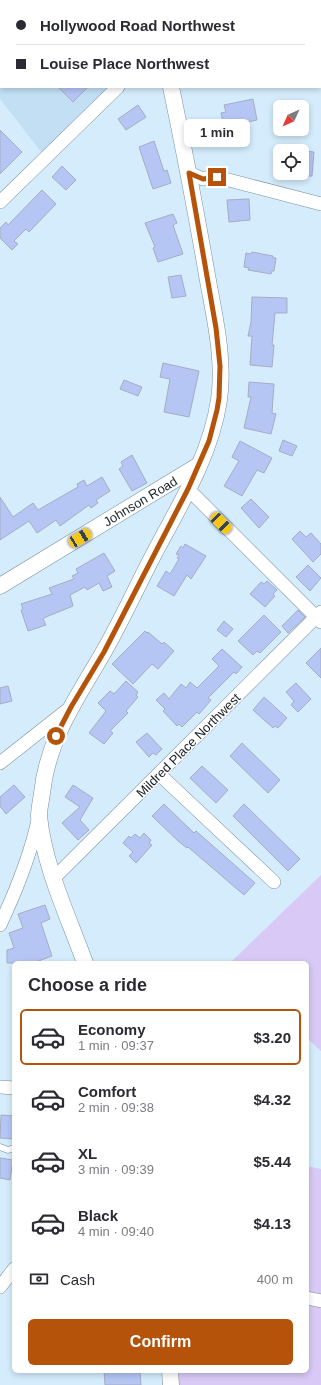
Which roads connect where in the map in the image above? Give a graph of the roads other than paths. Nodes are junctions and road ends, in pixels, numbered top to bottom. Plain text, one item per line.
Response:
1 (117, 88) edge
2 (171, 88) edge
3 (189, 173) junction
4 (0, 202) edge
5 (321, 204) edge
6 (199, 465) junction
7 (188, 489) junction
8 (0, 586) edge
9 (319, 617) edge
10 (71, 707) junction
11 (0, 763) edge
12 (159, 774) junction
13 (39, 815) junction
14 (54, 878) junction
15 (274, 882) dead end
16 (0, 925) edge
17 (84, 961) edge
18 (0, 1087) edge
19 (12, 1088) edge
20 (0, 1147) edge
21 (12, 1149) edge
22 (12, 1272) edge
23 (0, 1287) edge
24 (309, 1298) edge
25 (321, 1300) edge
26 (170, 1373) edge
27 (171, 1385) edge

1 - 4 street
2 - 3 street
3 - 5 street
3 - 6 street
6 - 7 street
6 - 8 street, Johnson Road
7 - 9 street
7 - 10 street
9 - 12 street, Mildred Place Northwest
10 - 11 street
10 - 13 street
12 - 14 street, Mildred Place Northwest
12 - 15 street
13 - 14 street
13 - 16 street
14 - 17 street
18 - 19 street
20 - 21 lane
22 - 23 street
24 - 25 street
26 - 27 street

